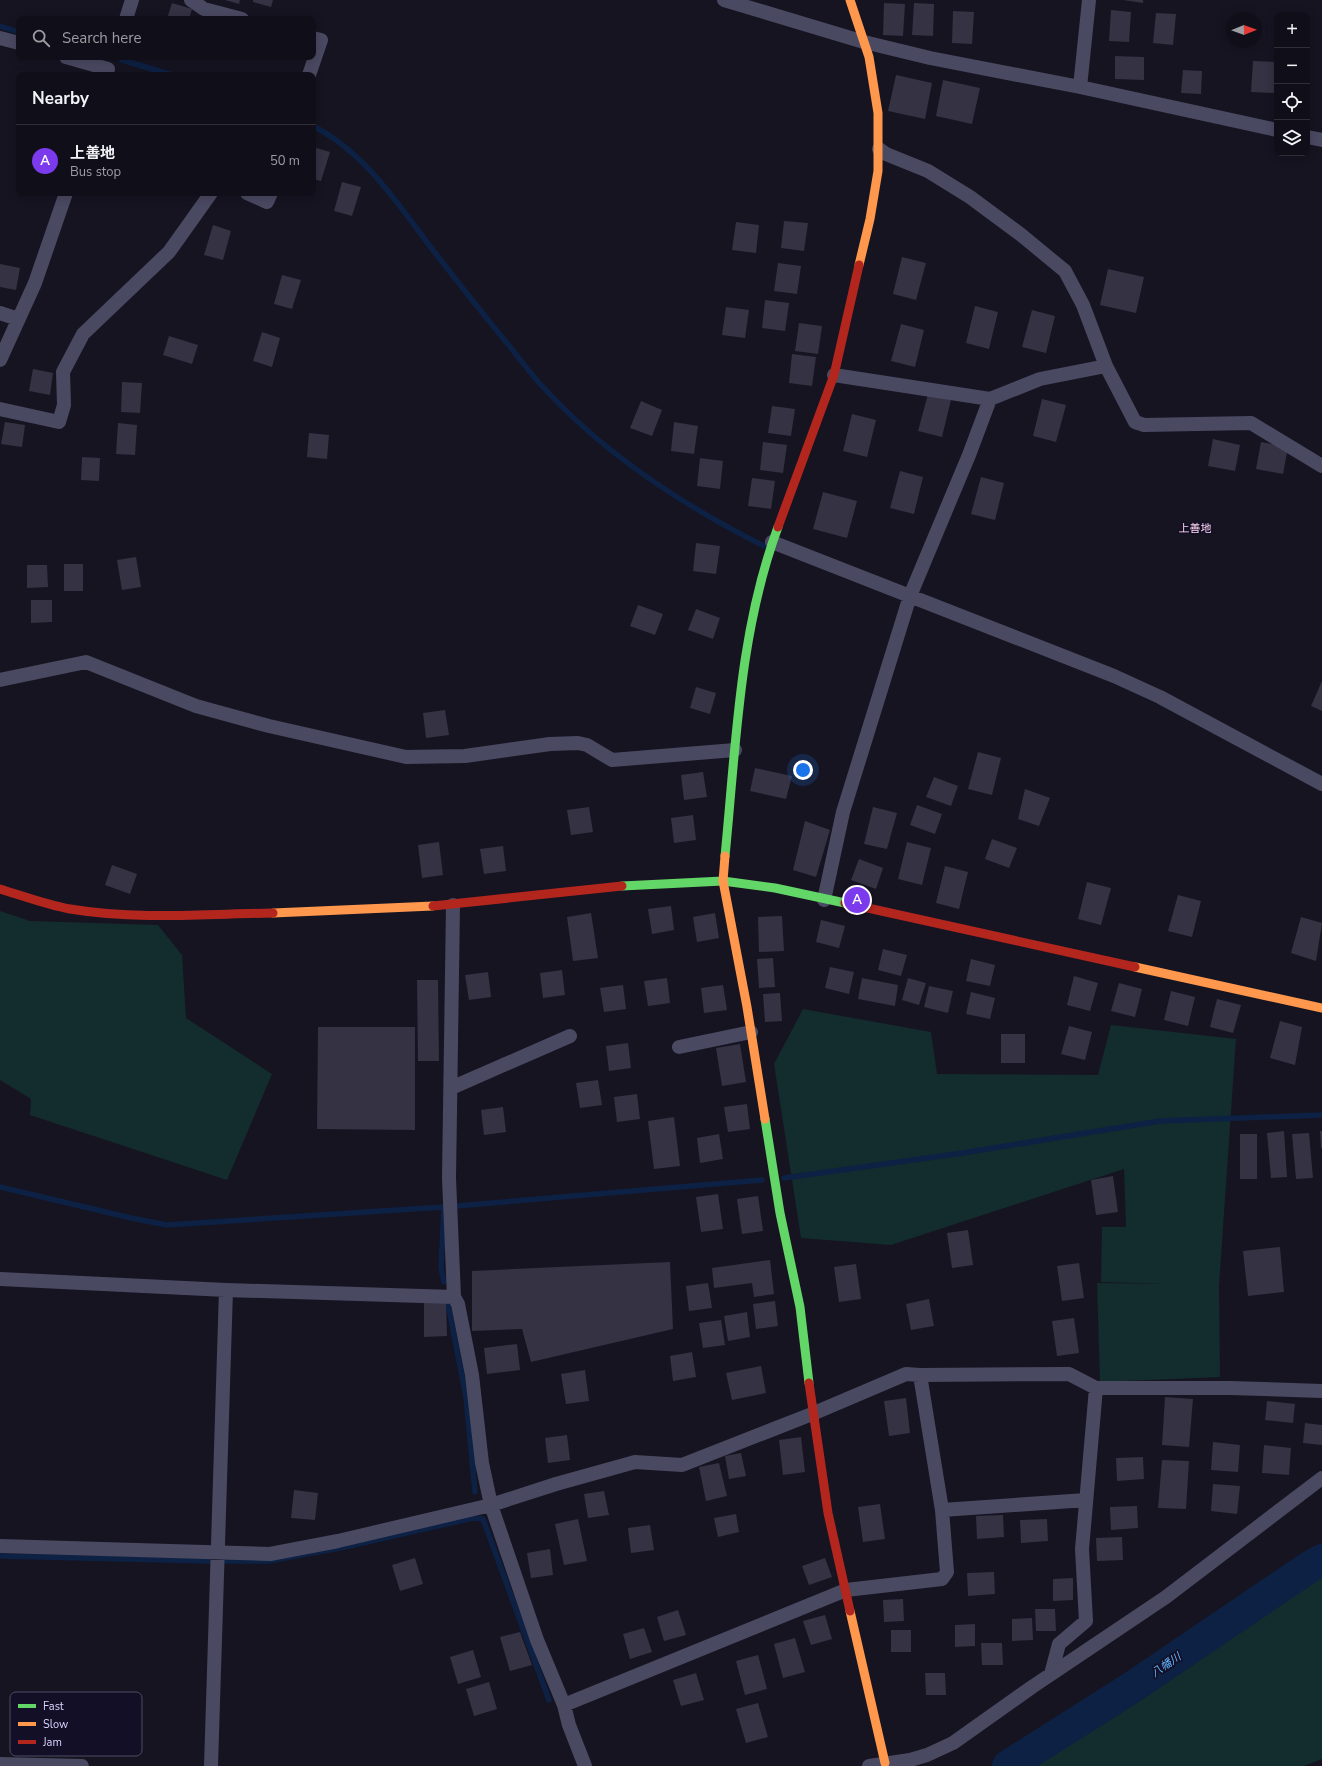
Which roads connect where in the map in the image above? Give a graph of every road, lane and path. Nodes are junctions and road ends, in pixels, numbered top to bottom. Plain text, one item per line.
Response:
1 (132, 0) edge
2 (191, 0) edge
3 (724, 0) edge
4 (850, 0) edge
5 (1089, 0) edge
6 (127, 16) edge
7 (231, 16) edge
8 (0, 38) edge
9 (316, 39) edge
10 (16, 42) edge
11 (864, 42) junction
12 (316, 55) edge
13 (79, 60) edge
14 (314, 60) edge
15 (108, 67) edge
16 (310, 72) edge
17 (1080, 87) junction
18 (1274, 129) edge
19 (1310, 138) edge
20 (1322, 140) edge
21 (879, 149) junction
22 (65, 196) edge
23 (209, 196) edge
24 (254, 196) edge
25 (270, 196) edge
26 (0, 313) edge
27 (18, 319) junction
28 (0, 360) edge
29 (1106, 366) junction
30 (834, 375) junction
31 (990, 399) junction
32 (0, 409) edge
33 (1322, 466) edge
34 (772, 542) junction
35 (910, 596) junction
36 (0, 680) edge
37 (735, 750) junction
38 (1322, 784) edge
39 (723, 881) junction
40 (0, 889) edge
41 (824, 900) junction
42 (453, 905) junction
43 (1322, 1008) edge
44 (751, 1032) junction
45 (570, 1036) dead end
46 (678, 1047) dead end
47 (451, 1088) junction
48 (0, 1279) edge
49 (226, 1290) junction
50 (454, 1296) junction
51 (920, 1375) junction
52 (1096, 1388) junction
53 (1322, 1390) edge
54 (812, 1414) junction
55 (1322, 1478) edge
56 (1086, 1500) junction
57 (491, 1505) junction
58 (942, 1510) junction
59 (0, 1546) edge
60 (218, 1552) junction
61 (846, 1590) junction
62 (1051, 1674) junction
63 (564, 1705) junction
64 (885, 1763) junction
65 (912, 1763) edge
66 (0, 1764) edge
67 (82, 1766) edge
68 (211, 1766) edge
69 (584, 1766) edge
70 (869, 1766) edge

1 - 6 street
2 - 7 street
3 - 11 street
4 - 11 street
5 - 17 street
8 - 10 street
9 - 12 street
11 - 17 street
11 - 21 street
13 - 15 street
14 - 16 street
17 - 18 street
19 - 20 street
21 - 29 street
21 - 30 street
22 - 27 street
23 - 32 street
24 - 25 street
26 - 27 street
27 - 28 street
29 - 31 street
29 - 33 street
30 - 31 street
30 - 34 street
31 - 35 street
34 - 35 street
34 - 37 street
35 - 38 street
35 - 41 street
36 - 37 street
37 - 39 street
39 - 41 street
39 - 42 street
39 - 44 street
40 - 42 street
41 - 43 street
42 - 47 street
44 - 46 street
44 - 54 street
45 - 47 street
47 - 50 street
48 - 49 street
49 - 50 street
49 - 60 street
50 - 57 street
51 - 52 street
51 - 54 street
51 - 58 street
52 - 53 street
52 - 56 street
54 - 57 street
54 - 61 street
55 - 62 street
56 - 58 street
56 - 62 street
57 - 60 street
57 - 63 street
58 - 61 street
59 - 60 street
60 - 68 street
61 - 63 street
61 - 64 street
62 - 65 street
63 - 69 street
64 - 65 street
64 - 70 street
66 - 67 street

